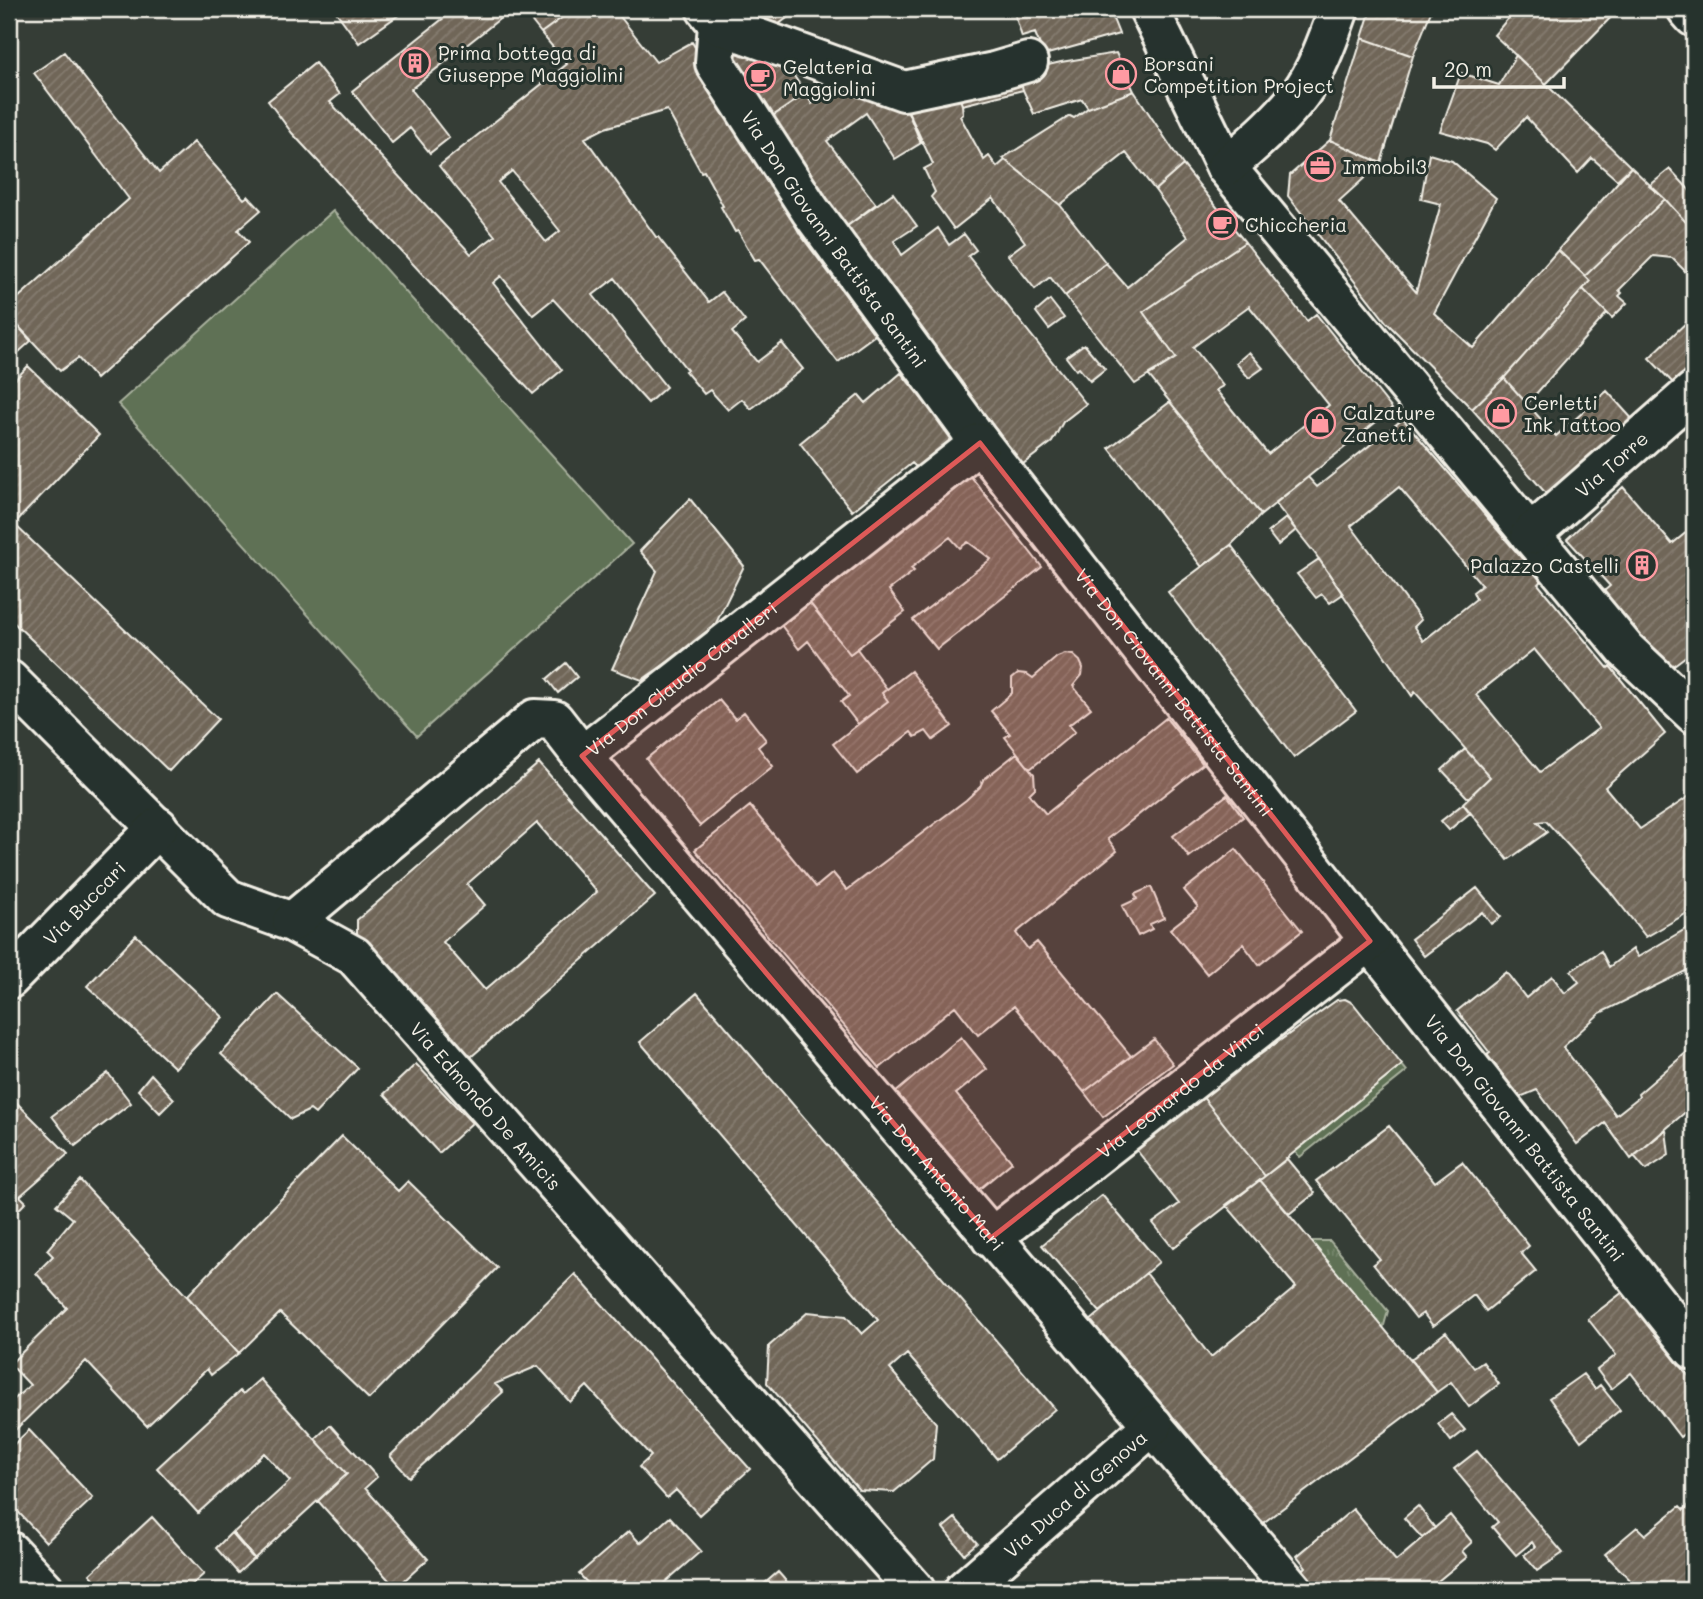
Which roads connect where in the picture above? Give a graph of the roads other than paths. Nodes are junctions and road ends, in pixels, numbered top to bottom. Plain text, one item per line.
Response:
1 (1149, 9) edge
2 (1339, 9) edge
3 (1687, 9) edge
4 (712, 16) edge
5 (1694, 16) edge
6 (1028, 62) dead end
7 (1226, 167) junction
8 (1694, 391) edge
9 (980, 443) junction
10 (1530, 535) junction
11 (9, 680) edge
12 (1694, 714) edge
13 (582, 756) junction
14 (159, 827) junction
15 (292, 922) junction
16 (1370, 941) junction
17 (9, 979) edge
18 (991, 1238) junction
19 (1694, 1350) edge
20 (1153, 1425) junction
21 (9, 1551) edge
22 (45, 1590) edge
23 (915, 1590) edge
24 (964, 1590) edge
25 (1293, 1590) edge

1 - 7 street
2 - 7 street
3 - 5 street
4 - 6 street
4 - 9 street, Via Don Giovanni Battista Santini
7 - 10 street
8 - 10 street, Via Torre
9 - 13 street, Via Don Claudio Cavalleri
9 - 16 street, Via Don Giovanni Battista Santini
10 - 12 street
11 - 14 street, Via Edmondo De Amicis
13 - 15 street, Via Don Claudio Cavalleri
13 - 18 street, Via Don Antonio Mari
14 - 15 street, Via Edmondo De Amicis
14 - 17 street, Via Buccari
15 - 23 street, Via Edmondo De Amicis
16 - 18 street, Via Leonardo da Vinci
16 - 19 street, Via Don Giovanni Battista Santini
18 - 20 street, Via Don Antonio Mari
20 - 24 street, Via Duca di Genova
20 - 25 street, Via Don Antonio Mari
21 - 22 street

